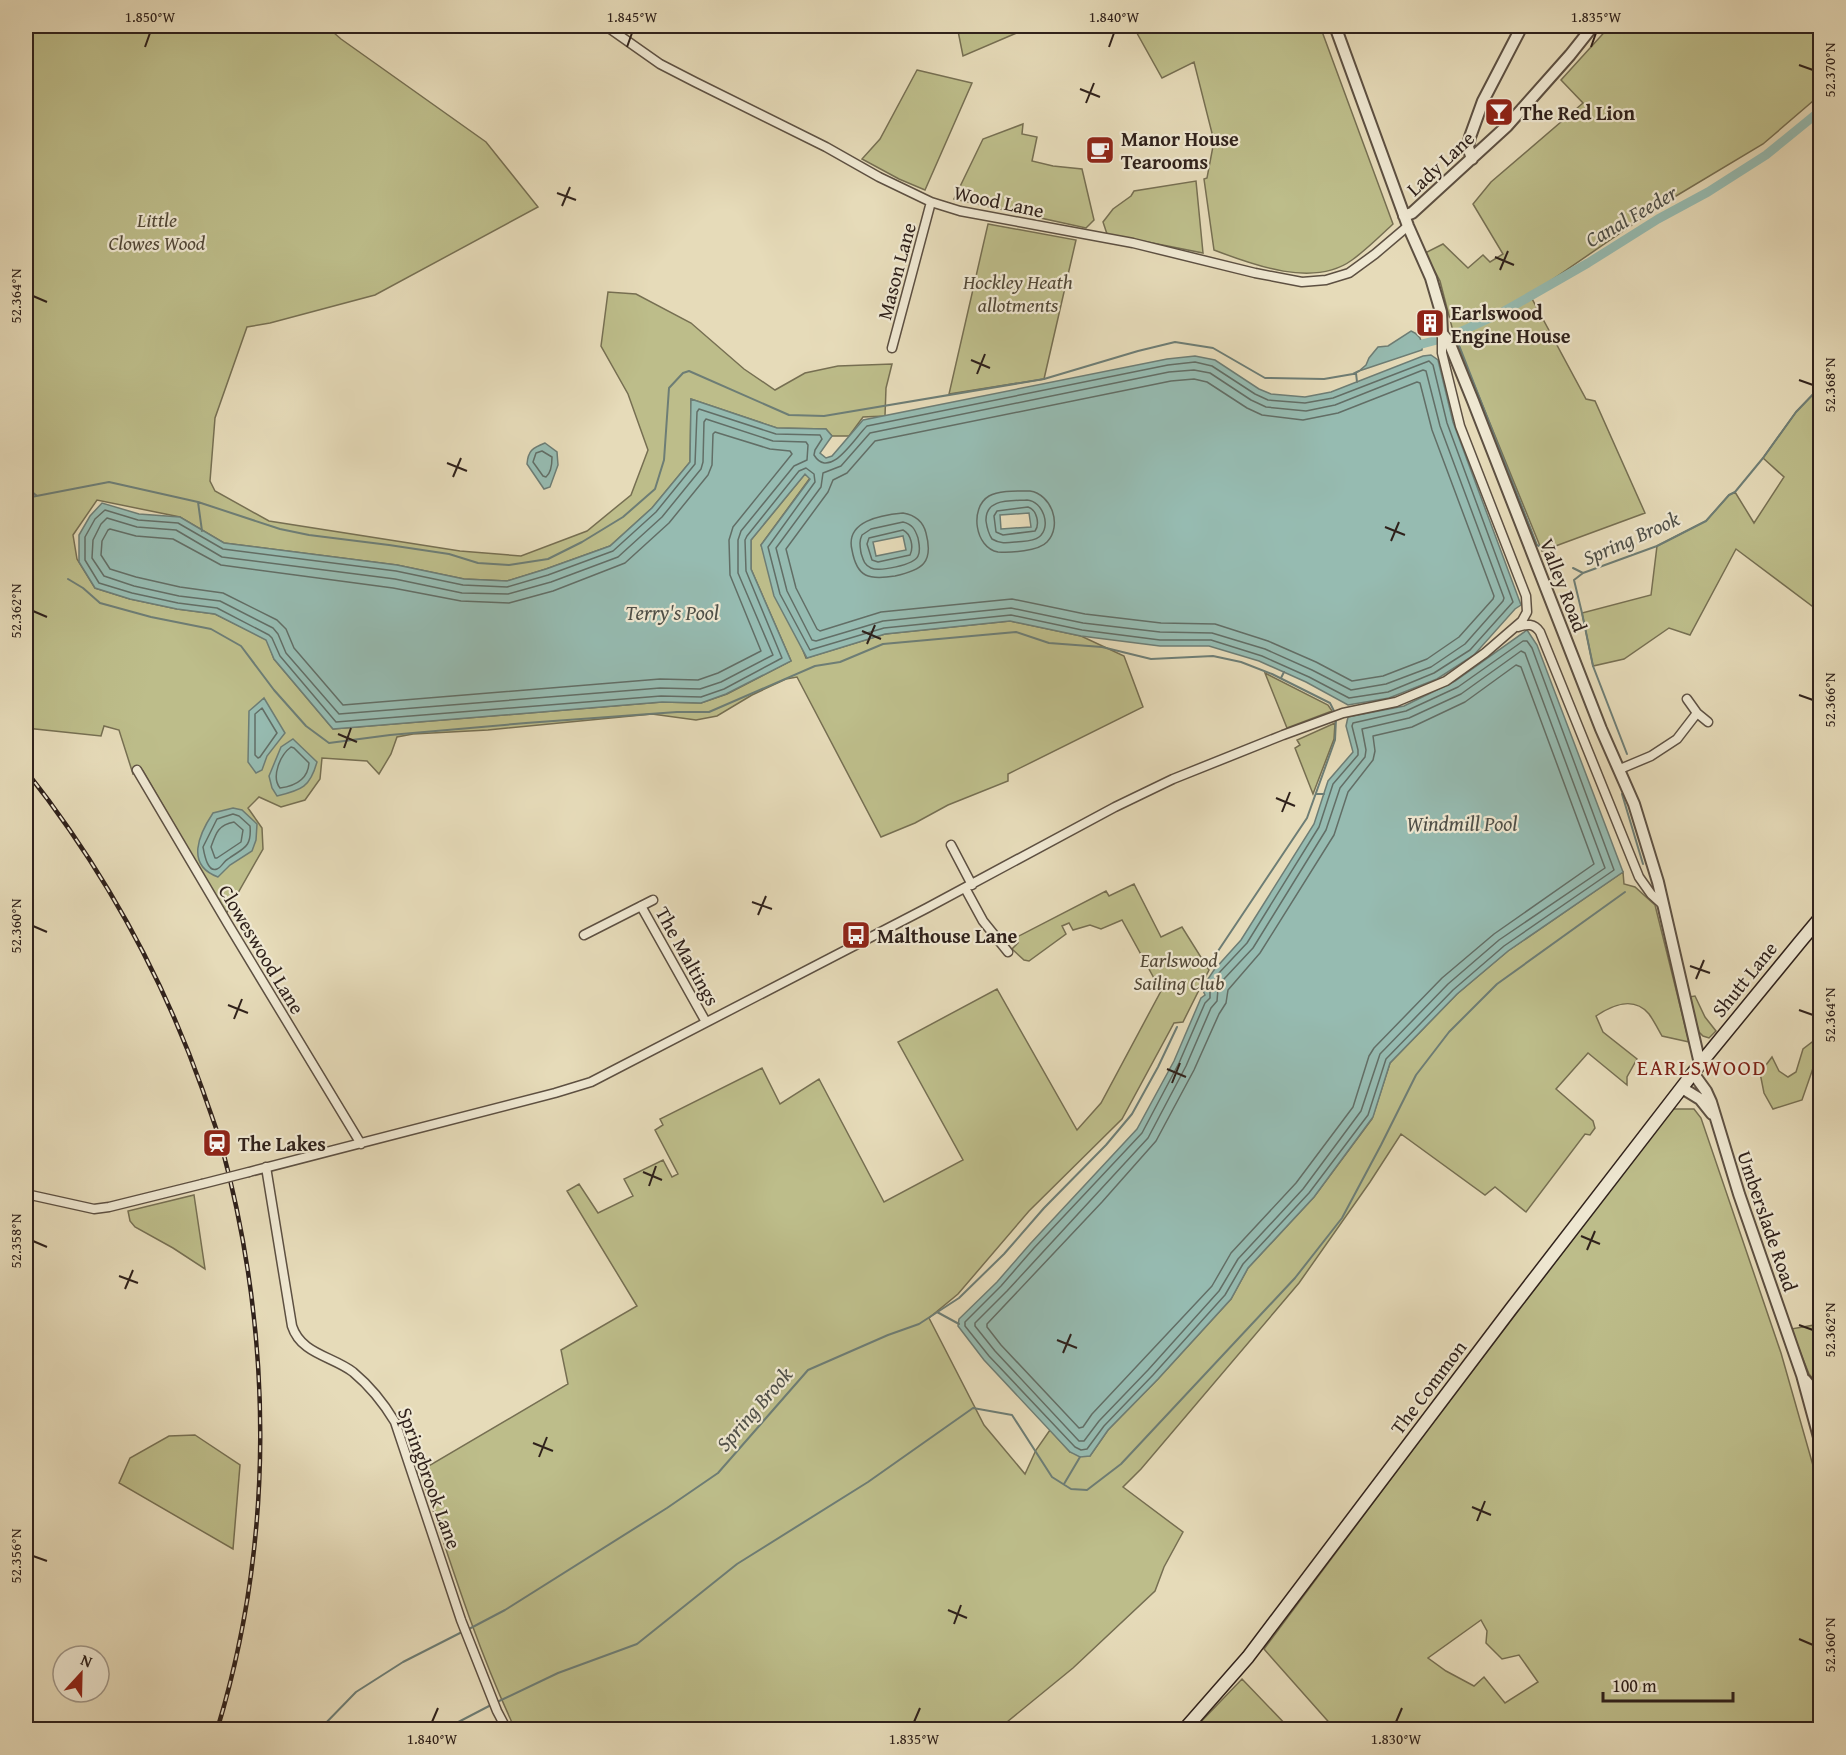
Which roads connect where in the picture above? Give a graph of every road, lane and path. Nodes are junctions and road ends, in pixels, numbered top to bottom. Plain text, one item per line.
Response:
1 (606, 26) edge
2 (1335, 26) edge
3 (1522, 26) edge
4 (1593, 26) edge
5 (1472, 159) junction
6 (932, 202) junction
7 (1406, 221) junction
8 (1442, 333) junction
9 (892, 348) dead end
10 (1514, 628) junction
11 (1687, 699) dead end
12 (1697, 713) junction
13 (1708, 722) dead end
14 (1620, 769) junction
15 (137, 770) dead end
16 (951, 845) dead end
17 (969, 886) junction
18 (653, 900) dead end
19 (1662, 904) junction
20 (641, 906) junction
21 (1821, 918) edge
22 (584, 935) dead end
23 (1008, 952) dead end
24 (706, 1022) junction
25 (1696, 1069) junction
26 (1682, 1088) junction
27 (1714, 1117) junction
28 (362, 1144) junction
29 (266, 1167) junction
30 (26, 1194) edge
31 (1802, 1375) junction
32 (1821, 1398) edge
33 (1821, 1441) edge
34 (507, 1730) edge
35 (1184, 1730) edge

1 - 6 street, Wood Lane
2 - 7 street, Valley Road
3 - 5 street
4 - 5 street, Lady Lane
5 - 7 street, Lady Lane
6 - 7 street, Wood Lane
6 - 9 street, Mason Lane
7 - 8 street, Valley Road
8 - 10 street
8 - 14 street, Valley Road
10 - 17 street
10 - 19 street
11 - 12 street
12 - 13 street
12 - 14 street
14 - 19 street, Valley Road
15 - 28 street, Cloweswood Lane
16 - 17 street
17 - 23 street
17 - 24 street
18 - 20 street, The Maltings
19 - 25 street, Valley Road
20 - 22 street, The Maltings
20 - 24 street, The Maltings
21 - 25 main road, Shutt Lane
24 - 28 street
25 - 26 main road, The Common
25 - 27 street, Umberslade Road
26 - 27 street, Umberslade Road
26 - 35 main road, The Common
27 - 31 street, Umberslade Road
28 - 29 street
29 - 30 street, bridge
29 - 34 street, Springbrook Lane
31 - 32 street
31 - 33 street, Umberslade Road

